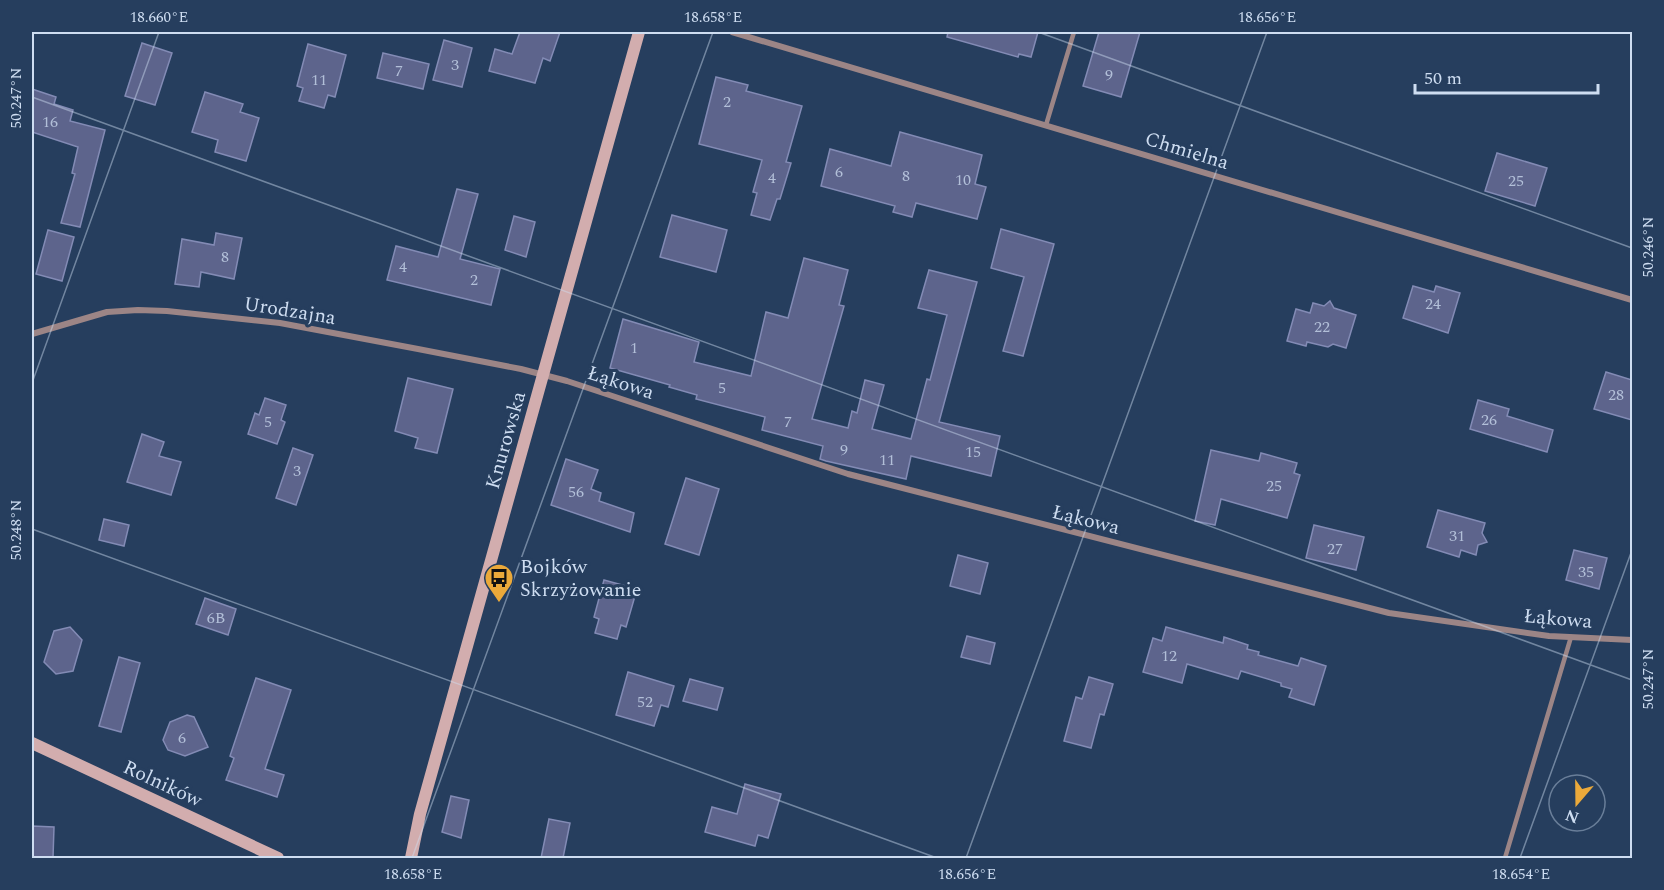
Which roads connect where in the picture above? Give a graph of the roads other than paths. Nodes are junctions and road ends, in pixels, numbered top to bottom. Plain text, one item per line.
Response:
1 (639, 32) edge
2 (732, 32) edge
3 (1074, 32) edge
4 (1046, 125) junction
5 (1632, 300) edge
6 (32, 334) edge
7 (544, 375) junction
8 (1571, 637) junction
9 (1632, 640) edge
10 (32, 743) edge
11 (278, 858) edge
12 (411, 858) edge
13 (1505, 858) edge

1 - 7 street, Knurowska
2 - 4 street, Chmielna
3 - 4 lane
4 - 5 street, Chmielna
6 - 7 street, Urodzajna
7 - 8 street, Łąkowa
7 - 12 street, Knurowska
8 - 9 street, Łąkowa
8 - 13 lane
10 - 11 street, Rolników

